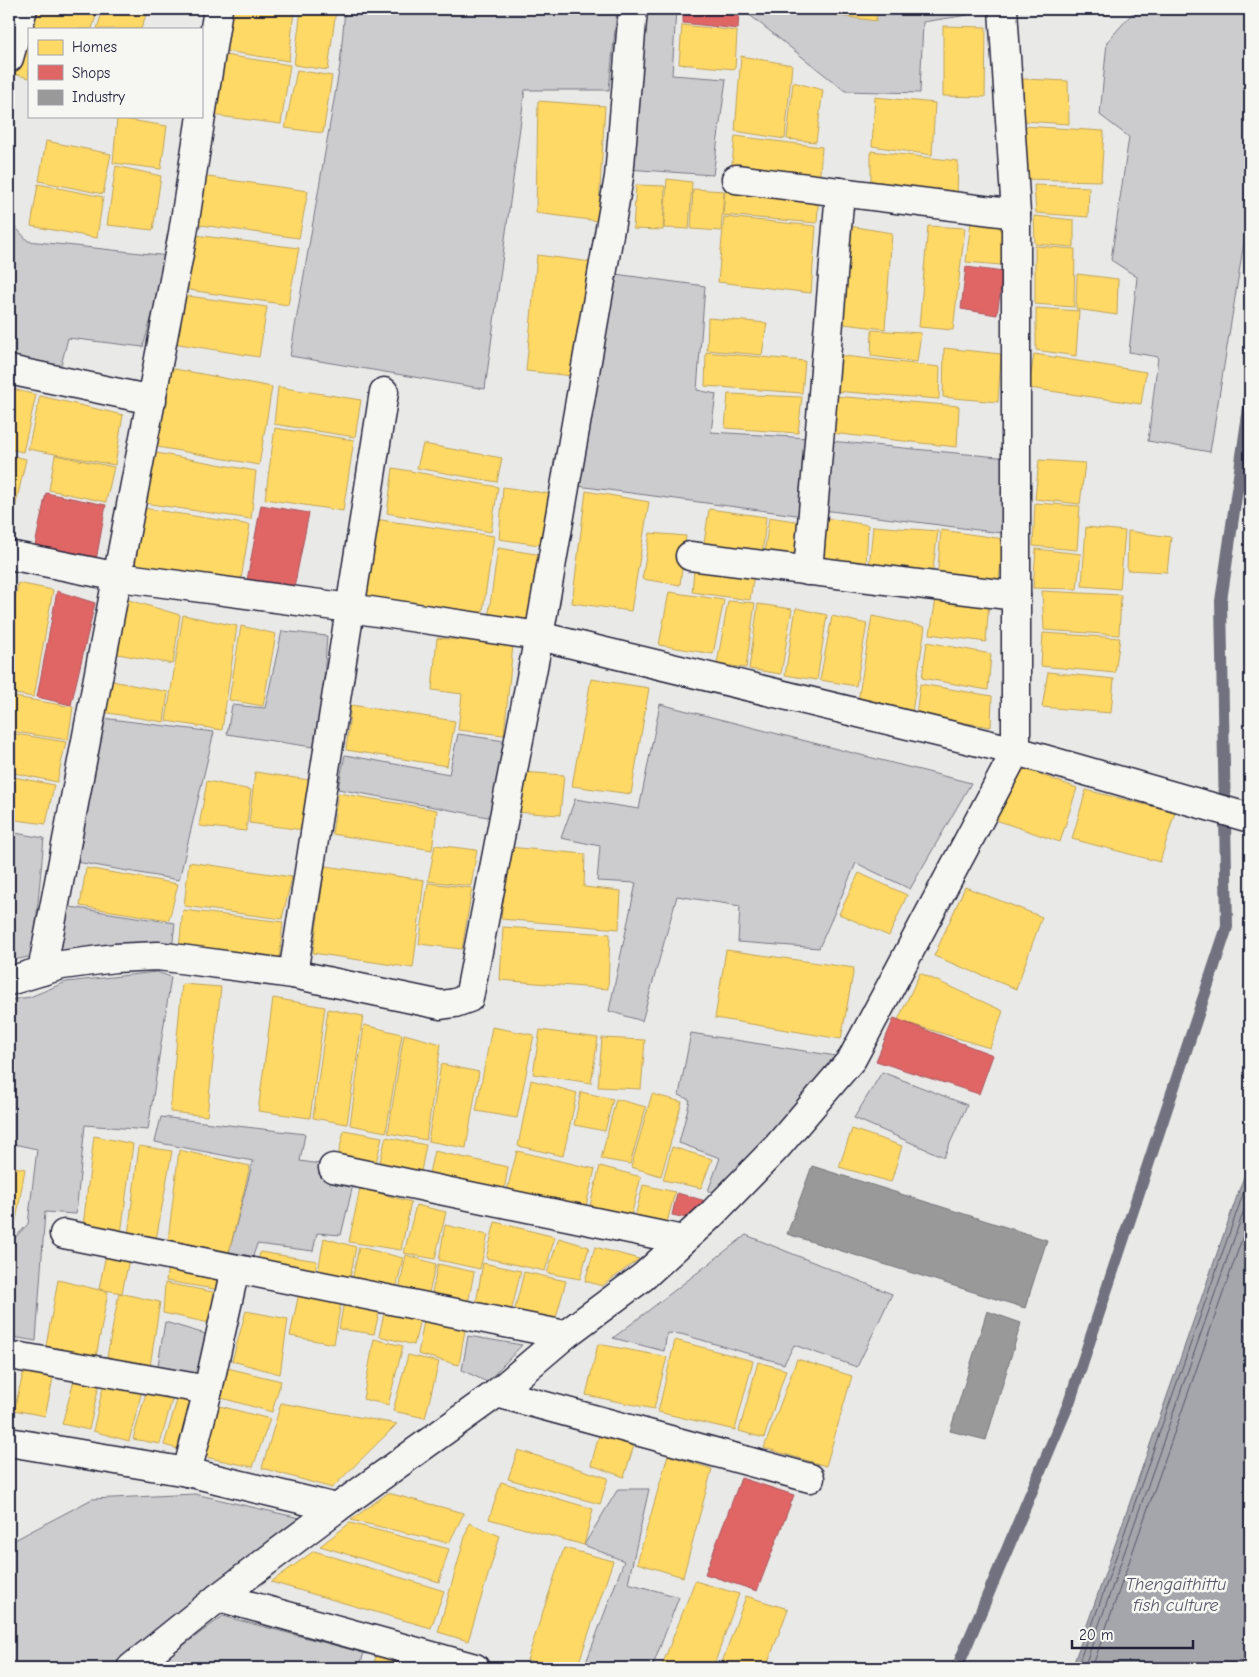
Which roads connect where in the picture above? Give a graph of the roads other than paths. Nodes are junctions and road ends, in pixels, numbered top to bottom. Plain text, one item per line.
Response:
1 (23, 9) edge
2 (218, 9) edge
3 (633, 9) edge
4 (1003, 9) edge
5 (9, 58) edge
6 (202, 110) edge
7 (201, 118) edge
8 (736, 179) dead end
9 (840, 192) junction
10 (1016, 214) junction
11 (9, 370) edge
12 (384, 392) dead end
13 (152, 400) junction
14 (9, 555) edge
15 (690, 556) dead end
16 (808, 570) junction
17 (119, 577) junction
18 (1016, 596) junction
19 (350, 608) junction
20 (539, 636) junction
21 (1016, 752) junction
22 (1250, 818) edge
23 (42, 971) junction
24 (293, 974) junction
25 (9, 981) edge
26 (333, 1168) dead end
27 (64, 1234) dead end
28 (683, 1240) junction
29 (235, 1269) junction
30 (565, 1335) junction
31 (21, 1357) dead end
32 (208, 1390) junction
33 (497, 1393) junction
34 (9, 1442) edge
35 (187, 1472) junction
36 (810, 1478) dead end
37 (337, 1508) junction
38 (219, 1597) junction
39 (131, 1668) edge
40 (472, 1668) edge

1 - 5 street
2 - 6 street
3 - 20 street
4 - 10 street
7 - 13 street
8 - 9 street
9 - 10 street
9 - 16 street
10 - 18 street
11 - 13 street
12 - 19 street
13 - 17 street
14 - 17 street
15 - 16 street
16 - 18 street
17 - 19 street
17 - 23 street
18 - 21 street
19 - 20 street
19 - 24 street
20 - 21 street
20 - 24 street
21 - 22 street
21 - 28 street
23 - 24 street
23 - 25 street
26 - 28 street
27 - 29 street
28 - 30 street
29 - 30 street
29 - 32 street
30 - 33 street
31 - 32 street
32 - 35 street
33 - 36 street
33 - 37 street
34 - 35 street
35 - 37 street
37 - 38 street
38 - 39 street
38 - 40 street

